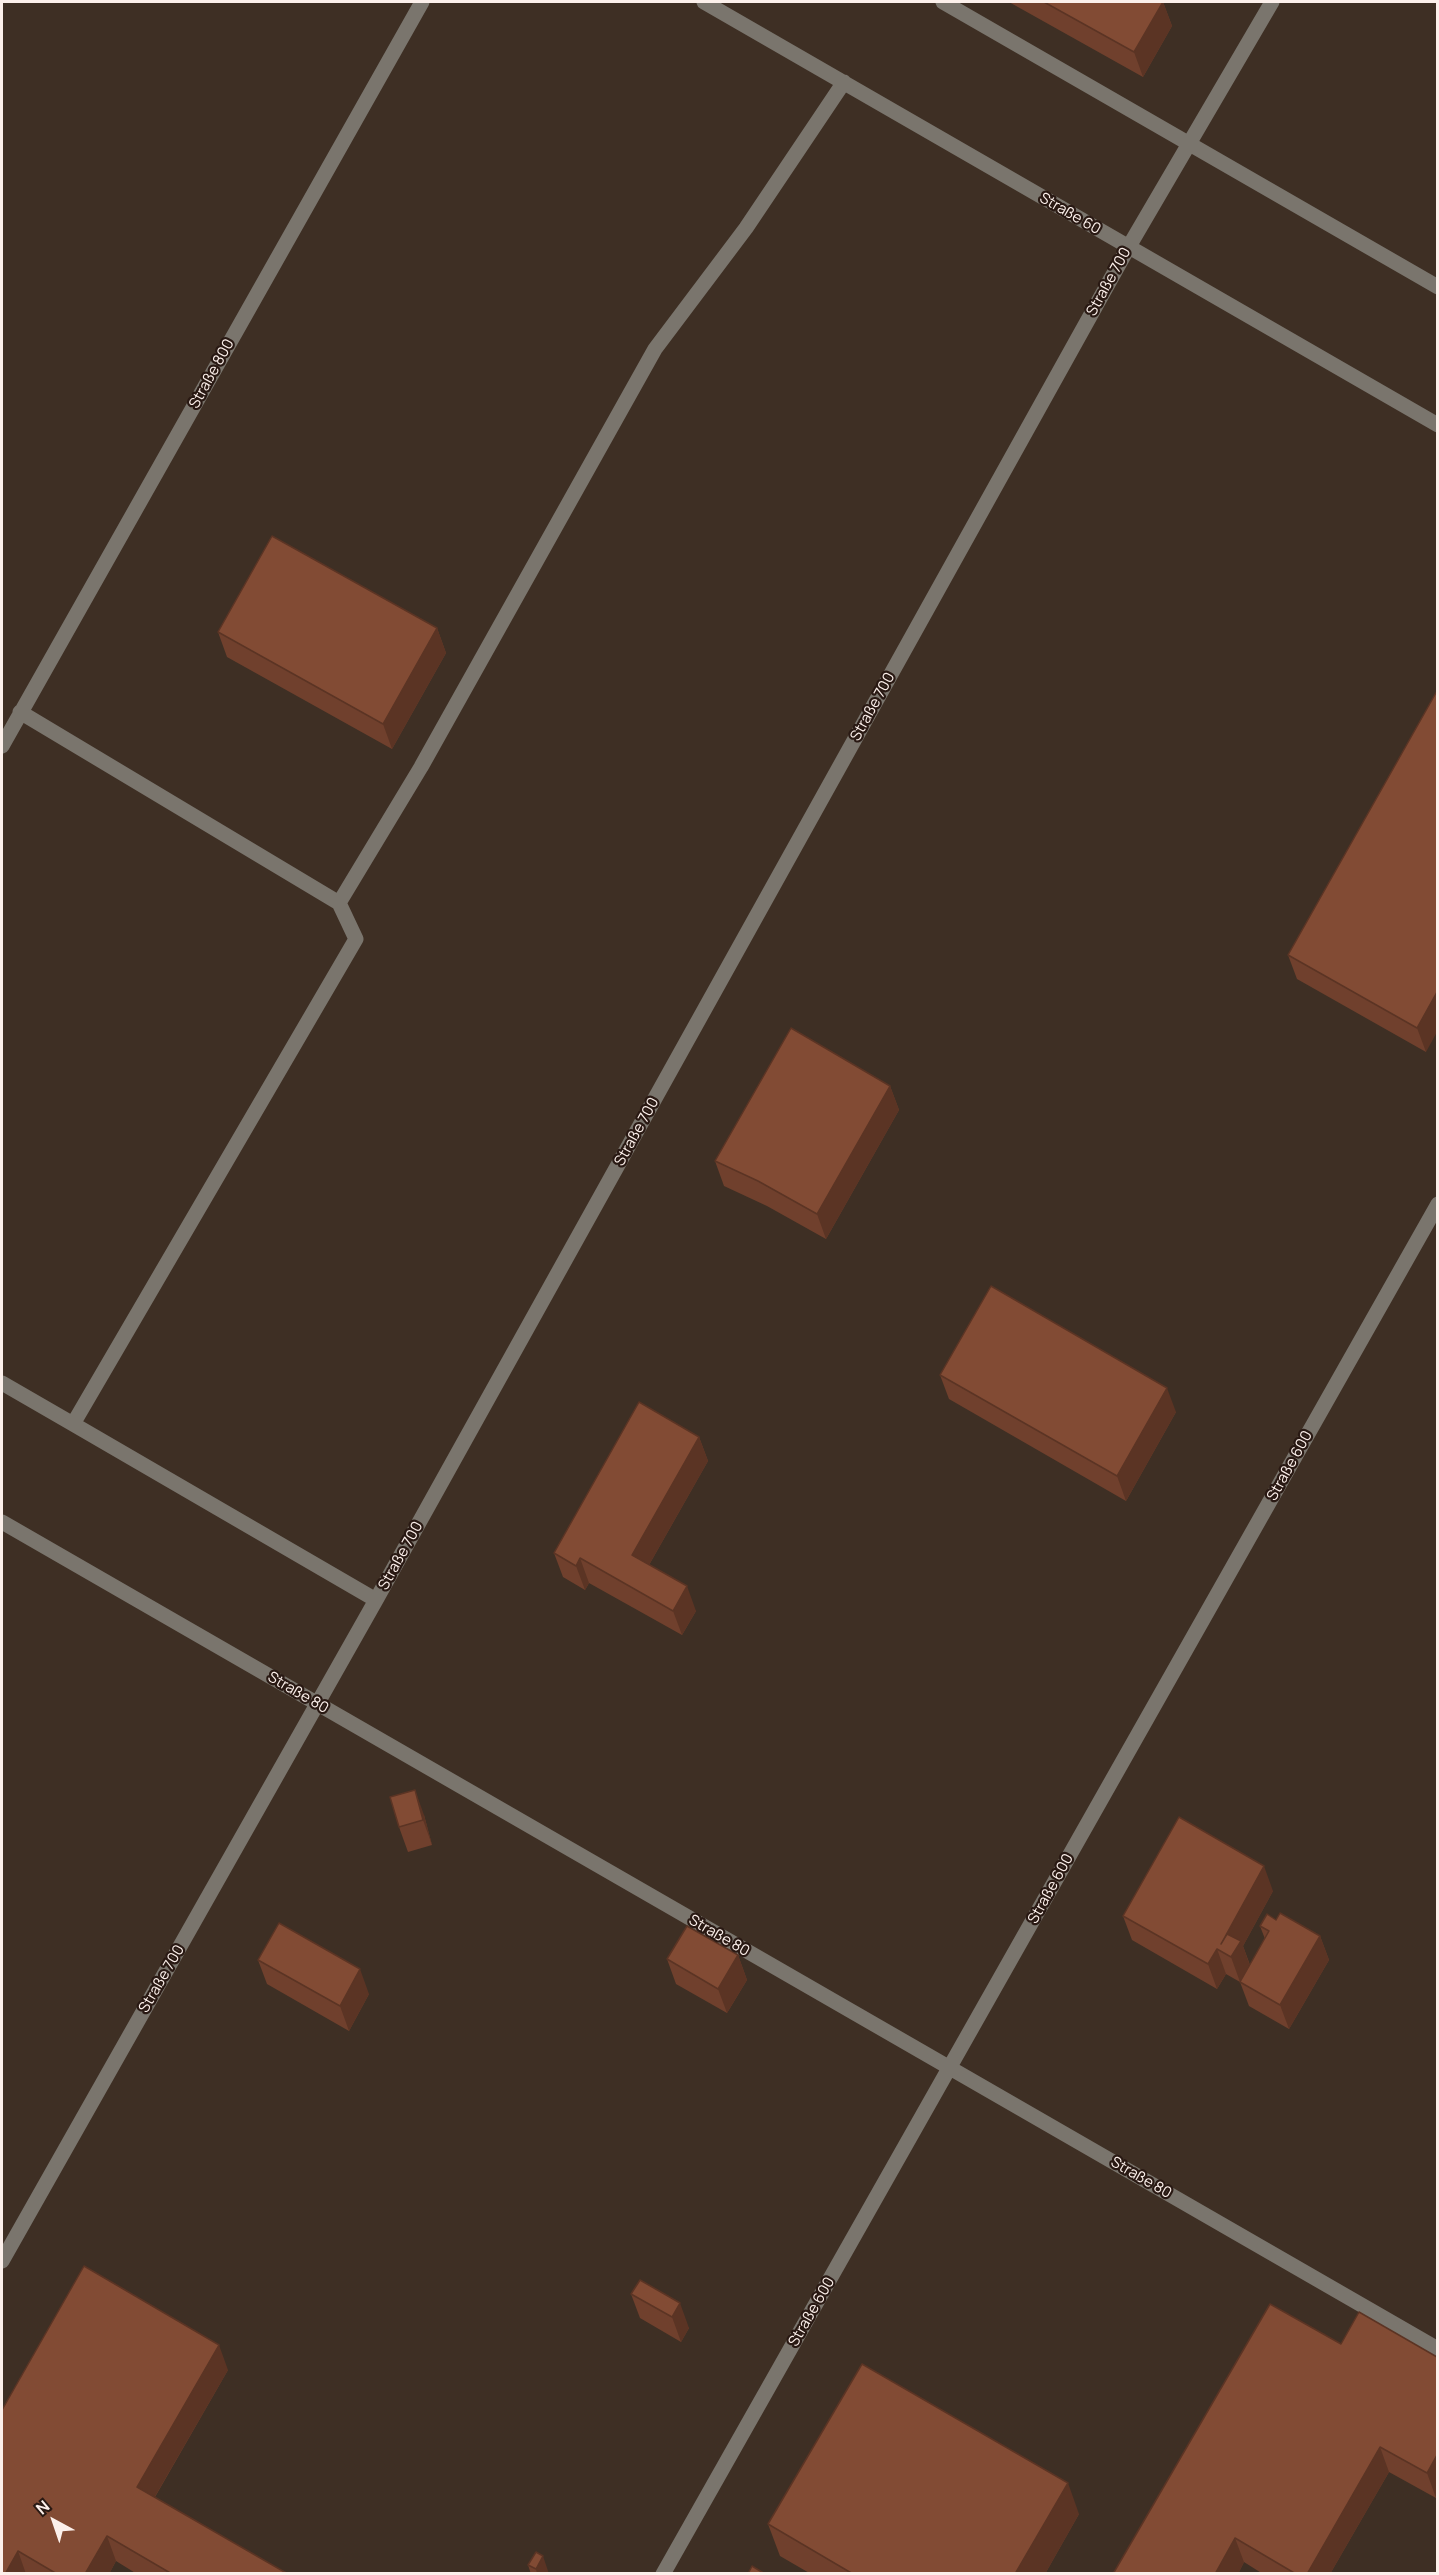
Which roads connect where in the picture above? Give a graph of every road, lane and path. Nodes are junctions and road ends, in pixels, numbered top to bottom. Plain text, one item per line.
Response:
1 (422, 2) edge
2 (704, 2) edge
3 (943, 2) edge
4 (1272, 2) edge
5 (843, 82) junction
6 (1188, 144) junction
7 (1128, 248) junction
8 (1437, 287) edge
9 (1437, 424) edge
10 (20, 712) junction
11 (2, 746) edge
12 (339, 903) junction
13 (1437, 1204) edge
14 (2, 1383) edge
15 (73, 1424) junction
16 (2, 1522) edge
17 (376, 1600) junction
18 (318, 1704) junction
19 (950, 2069) junction
20 (2, 2261) edge
21 (1437, 2349) edge
22 (663, 2574) edge

1 - 10 street, Straße 800
2 - 5 street, Straße 60
3 - 6 street
4 - 6 street, Straße 700
5 - 7 street, Straße 60
5 - 12 street
6 - 7 street, Straße 700
6 - 8 street
7 - 9 street, Straße 60
7 - 17 street, Straße 700
10 - 11 street, Straße 800
10 - 12 street
12 - 15 street
13 - 19 street, Straße 600
14 - 15 street
15 - 17 street
16 - 18 street, Straße 80
17 - 18 street, Straße 700
18 - 19 street, Straße 80
18 - 20 street, Straße 700
19 - 21 street, Straße 80
19 - 22 street, Straße 600

